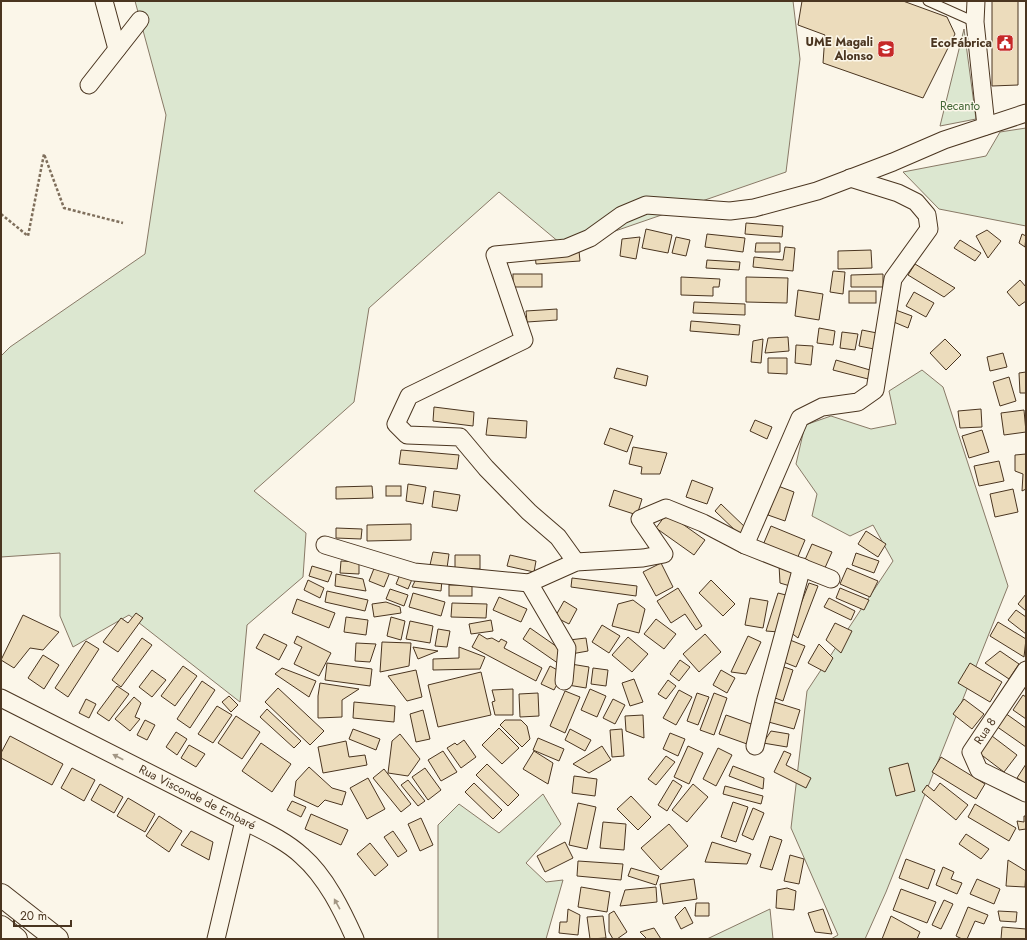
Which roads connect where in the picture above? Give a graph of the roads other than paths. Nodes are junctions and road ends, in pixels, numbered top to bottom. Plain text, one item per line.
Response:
1 (104, 1) edge
2 (928, 1) edge
3 (976, 1) edge
4 (938, 3) edge
5 (140, 20) dead end
6 (975, 22) junction
7 (117, 49) junction
8 (89, 85) dead end
9 (1026, 113) edge
10 (986, 126) junction
11 (850, 178) junction
12 (325, 545) dead end
13 (744, 545) junction
14 (576, 562) junction
15 (802, 567) junction
16 (831, 579) dead end
17 (529, 583) junction
18 (1026, 670) edge
19 (564, 681) dead end
20 (1, 698) edge
21 (755, 746) dead end
22 (1026, 793) edge
23 (244, 821) junction
24 (1, 895) edge
25 (1, 927) edge
26 (16, 939) edge
27 (57, 939) edge
28 (216, 939) edge
29 (355, 939) edge

1 - 7 street
2 - 4 lane
3 - 6 street
4 - 6 lane
5 - 7 street
6 - 10 street
7 - 8 street
9 - 10 street
10 - 11 street
11 - 13 street
11 - 14 street
12 - 17 street
13 - 14 street
13 - 15 street
14 - 17 street
15 - 16 street
15 - 21 street
17 - 19 street
18 - 22 street, Rua 8
23 -> 20 street, Rua Visconde de Embaré
23 - 28 street
29 -> 23 street, Rua Visconde de Embaré
24 - 27 main road
25 - 26 main road

